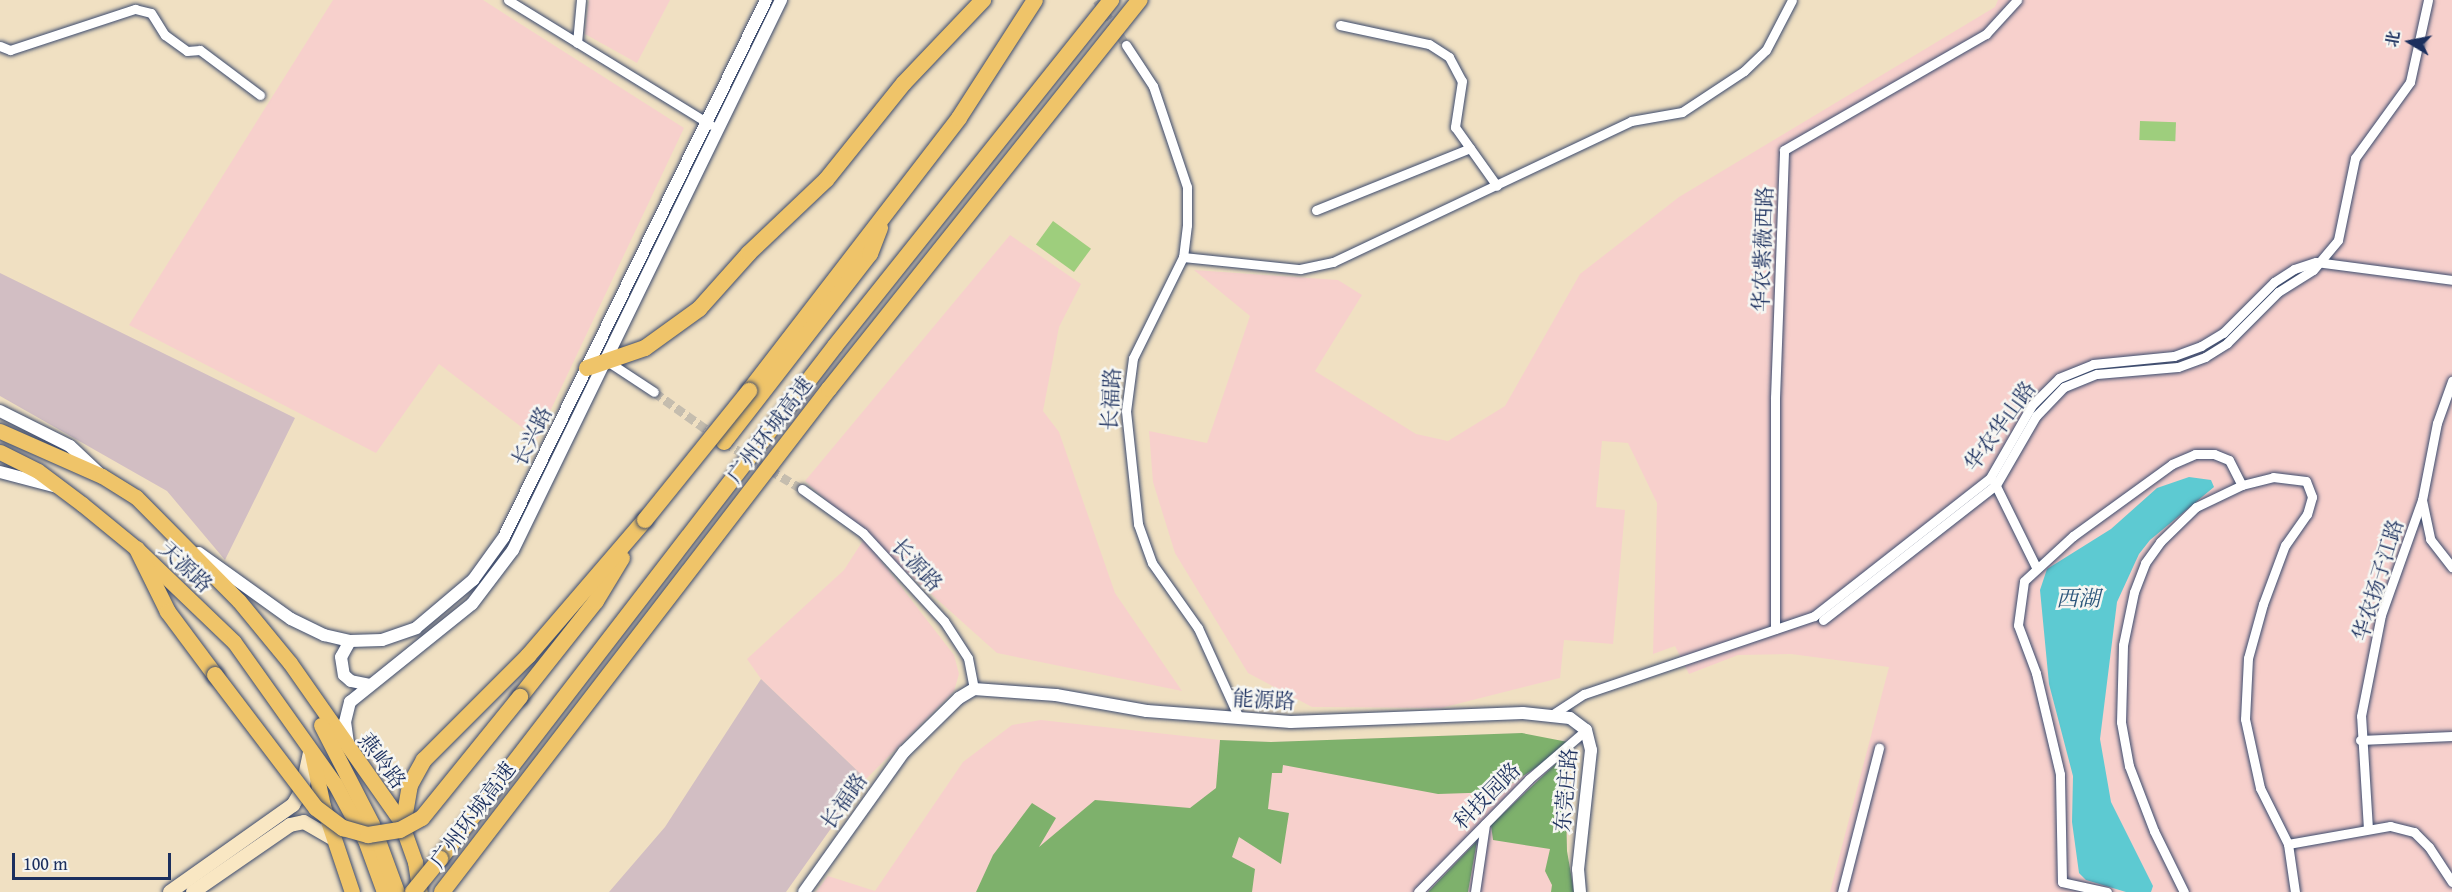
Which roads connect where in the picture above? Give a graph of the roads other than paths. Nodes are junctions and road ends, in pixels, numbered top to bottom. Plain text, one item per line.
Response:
1 (508, 0) edge
2 (581, 0) edge
3 (766, 0) edge
4 (781, 0) edge
5 (983, 0) edge
6 (1035, 0) edge
7 (1112, 0) edge
8 (1140, 0) edge
9 (1792, 0) edge
10 (2017, 0) edge
11 (2428, 0) edge
12 (1341, 25) dead end
13 (577, 43) junction
14 (1126, 45) tunnel mouth
15 (0, 46) edge
16 (260, 95) dead end
17 (707, 122) junction
18 (719, 129) junction
19 (1470, 148) junction
20 (917, 171) junction
21 (1497, 186) junction
22 (1316, 210) dead end
23 (1183, 257) junction
24 (2316, 262) junction
25 (2452, 280) edge
26 (607, 361) junction
27 (587, 368) junction
28 (2452, 381) edge
29 (654, 392) tunnel mouth
30 (0, 411) edge
31 (0, 431) edge
32 (724, 442) dead end
33 (0, 452) edge
34 (0, 472) edge
35 (102, 476) junction
36 (1993, 482) junction
37 (2242, 485) junction
38 (62, 489) junction
39 (802, 489) tunnel mouth
40 (2422, 500) junction
41 (645, 520) junction
42 (184, 543) junction
43 (137, 549) junction
44 (2036, 567) junction
45 (2452, 567) edge
46 (1775, 628) junction
47 (350, 641) junction
48 (290, 663) junction
49 (370, 685) junction
50 (974, 689) junction
51 (1553, 714) junction
52 (1239, 718) junction
53 (1586, 730) junction
54 (2452, 736) edge
55 (2360, 740) junction
56 (310, 748) junction
57 (1879, 748) dead end
58 (362, 771) junction
59 (302, 790) junction
60 (279, 824) junction
61 (1485, 824) junction
62 (403, 825) junction
63 (2368, 829) junction
64 (333, 839) junction
65 (2288, 844) junction
66 (2452, 882) edge
67 (170, 892) edge
68 (193, 892) edge
69 (352, 892) edge
70 (384, 892) edge
71 (397, 892) edge
72 (413, 892) edge
73 (420, 892) edge
74 (442, 892) edge
75 (804, 892) edge
76 (1418, 892) edge
77 (1475, 892) edge
78 (1580, 892) edge
79 (1842, 892) edge
80 (2107, 892) edge
81 (2184, 892) edge
82 (2295, 892) edge

1 - 13 street
2 - 13 street
3 - 17 street, 长兴路
4 - 18 street, 长兴路
5 - 26 highway
6 - 20 highway
7 - 72 highway, 广州环城高速, bridge
8 - 74 highway, 广州环城高速
9 - 21 street
10 - 46 street, 华农紫薇西路
11 - 24 street, 华农华山路
12 - 19 street
13 - 17 street
14 - 23 street, 长福路
15 - 16 street
17 - 18 street
17 - 27 street, 长兴路
18 - 26 street, 长兴路
19 - 21 street
19 - 22 street
20 - 32 highway
20 - 41 highway, bridge
21 - 23 street
23 - 52 street, 长福路
24 - 25 street
24 - 36 street, 华农华山路
26 - 27 highway
26 - 29 street
26 - 49 street, 长兴路
27 - 47 street, 长兴路
28 - 40 street, 华农扬子江路
30 - 35 street
31 - 35 highway, 天源路
33 - 38 highway, 天源路
34 - 38 street
35 - 42 highway, 天源路
36 - 44 street
36 - 46 street, 华农华山路
37 - 44 street
37 - 65 street
37 - 81 street
38 - 43 highway, 天源路
39 - 50 street, 长源路
40 - 45 street
40 - 55 street, 华农扬子江路
41 - 59 highway, bridge
41 - 62 highway
42 - 47 street, 长兴路
42 - 48 highway, 天源路
43 - 56 highway, 天源路
43 - 59 highway, bridge
44 - 80 street
46 - 51 street, 华农华山路
47 - 49 street
48 - 58 highway, 燕岭路
48 - 71 highway
49 - 58 street, 长兴路
50 - 52 street, 能源路
50 - 75 street, 长福路
51 - 52 street, 能源路
51 - 53 street, 东莞庄路
53 - 61 street, 科技园路
53 - 78 street, 东莞庄路
54 - 55 street
55 - 63 street, 华农扬子江路
56 - 59 main road
56 - 64 highway
56 - 70 highway
57 - 79 street
58 - 62 highway, 燕岭路
59 - 60 main road
60 - 64 main road
60 - 67 main road
60 - 68 main road
61 - 76 street, 科技园路
61 - 77 street
62 - 73 highway, 燕岭路
63 - 65 street
63 - 66 street
64 - 69 highway
65 - 82 street

